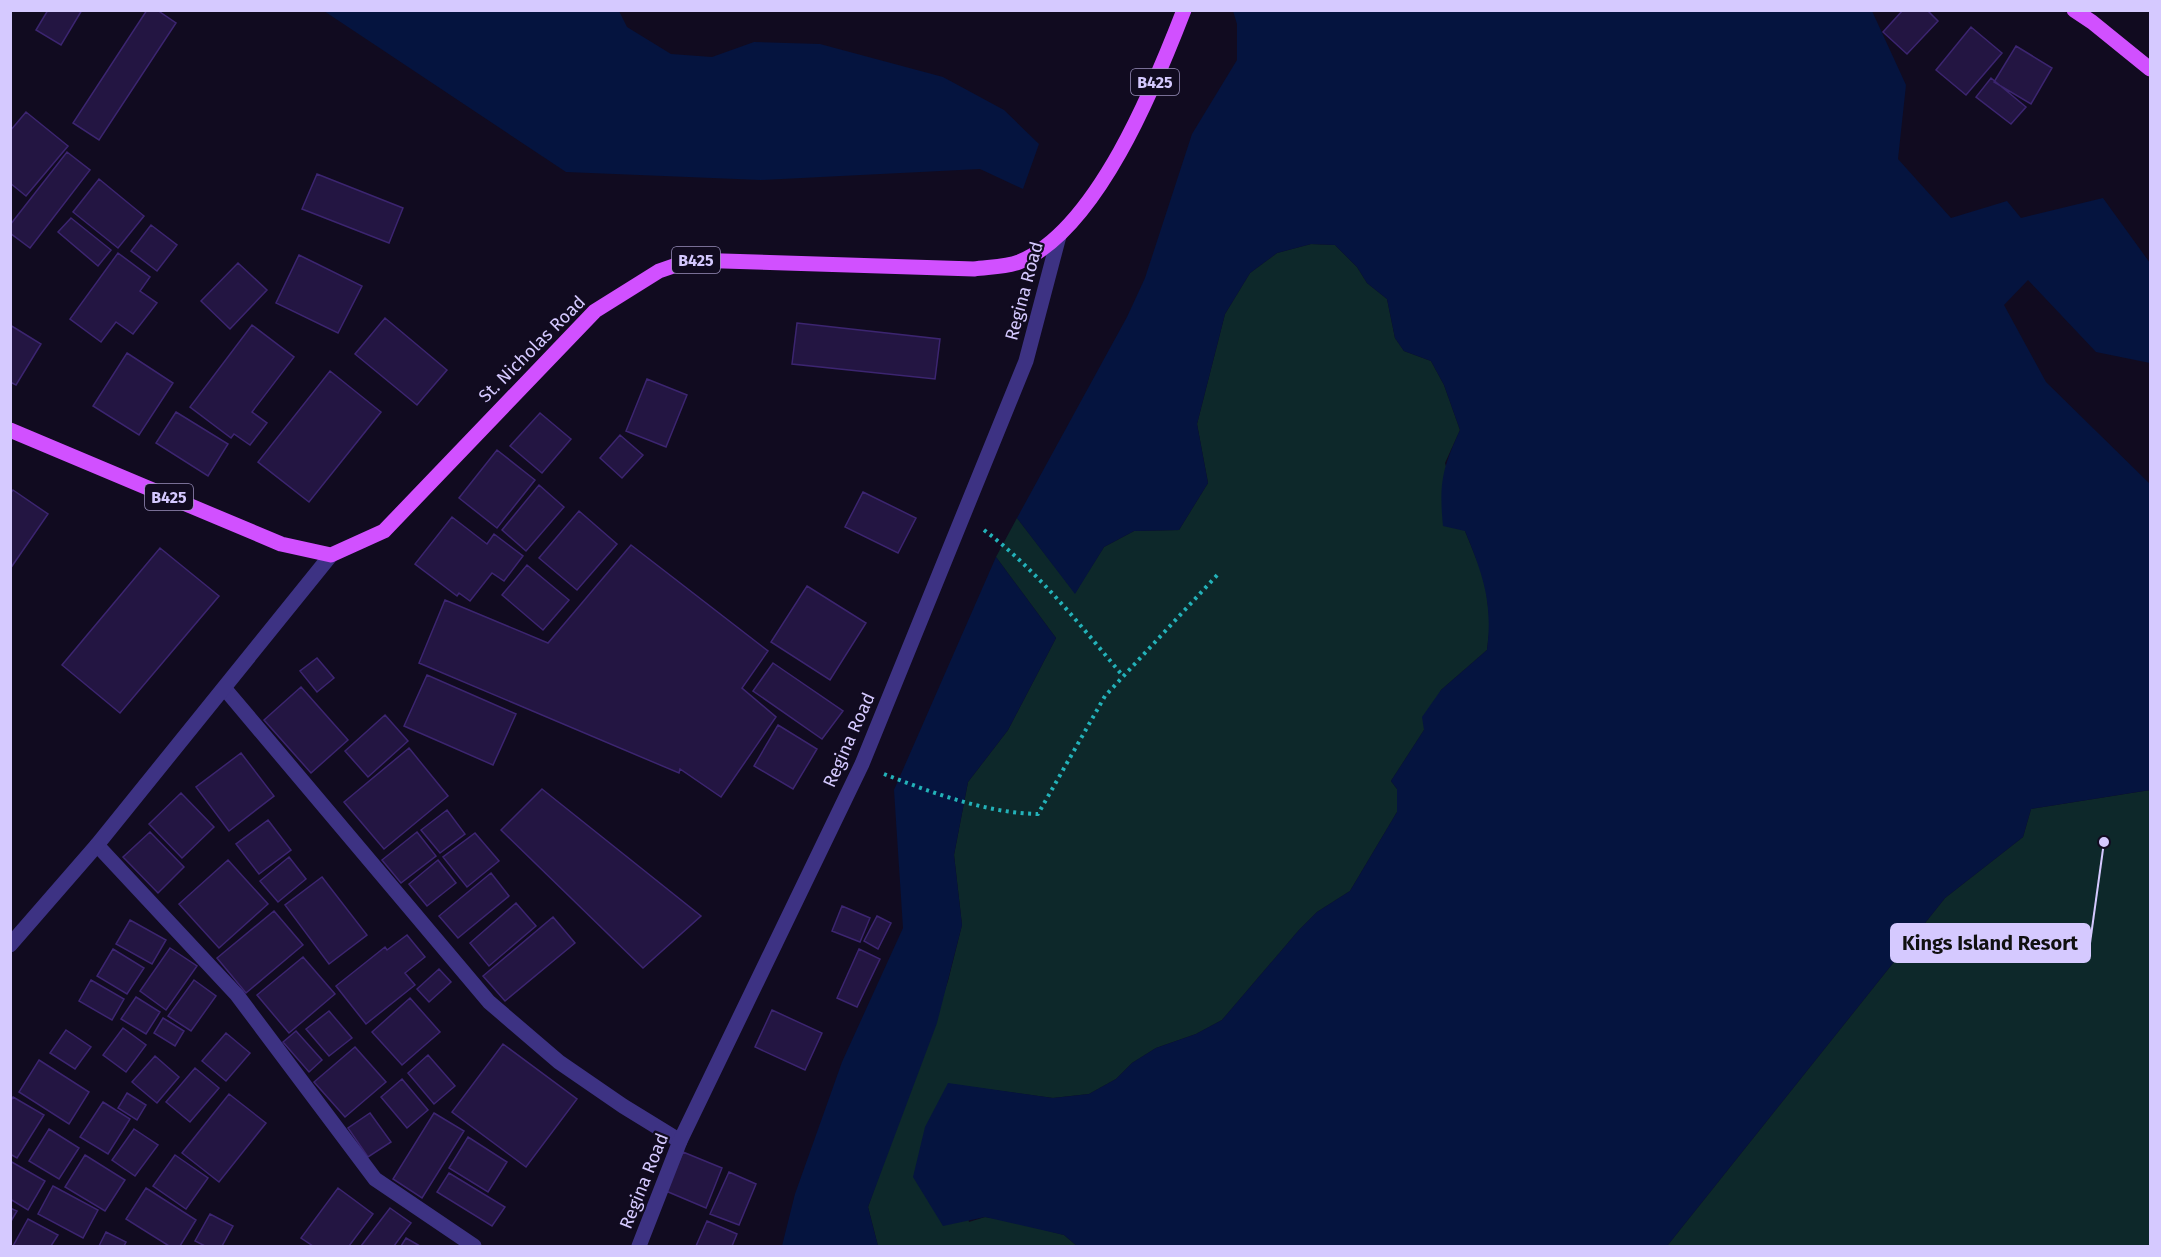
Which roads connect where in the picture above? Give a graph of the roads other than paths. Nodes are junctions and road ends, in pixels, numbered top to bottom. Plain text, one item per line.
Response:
1 (1184, 10) edge
2 (2074, 10) edge
3 (2095, 16) edge
4 (2151, 69) edge
5 (1059, 236) junction
6 (10, 430) edge
7 (331, 555) junction
8 (225, 689) junction
9 (97, 845) junction
10 (12, 940) edge
11 (680, 1141) junction
12 (474, 1246) edge
13 (639, 1246) edge

1 - 5 main road, St. Nicholas Road / B425
2 - 3 main road
3 - 4 main road
5 - 7 main road, St. Nicholas Road / B425
5 - 11 street, Regina Road
6 - 7 main road, B425
7 - 8 street
8 - 9 street
8 - 11 street
9 - 10 street
9 - 12 street
11 - 13 street, Regina Road

